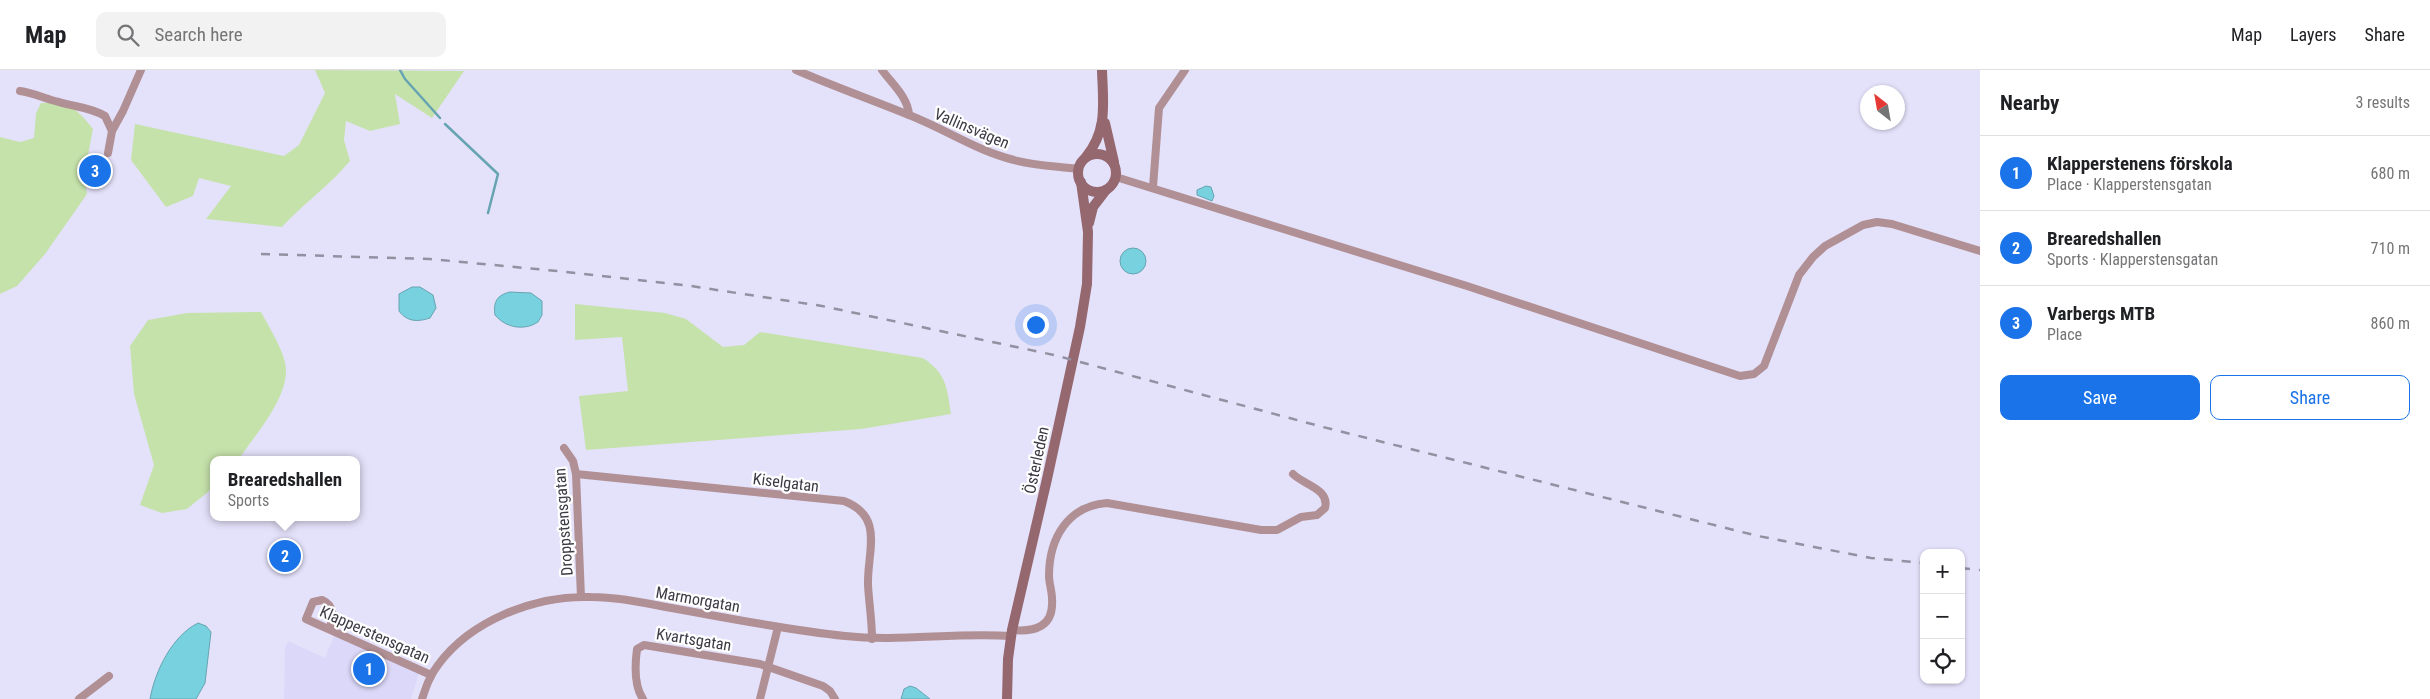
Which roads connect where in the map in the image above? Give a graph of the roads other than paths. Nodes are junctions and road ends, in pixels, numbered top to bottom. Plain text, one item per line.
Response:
1 (141, 70) edge
2 (796, 70) edge
3 (882, 70) edge
4 (1102, 70) edge
5 (1185, 70) edge
6 (20, 91) dead end
7 (1103, 114) junction
8 (910, 115) junction
9 (112, 131) junction
10 (108, 153) dead end
11 (1086, 157) junction
12 (1115, 165) junction
13 (1079, 169) junction
14 (1116, 177) junction
15 (1081, 182) junction
16 (1152, 187) junction
17 (1107, 189) junction
18 (1088, 226) junction
19 (1980, 251) edge
20 (564, 448) dead end
21 (576, 474) junction
22 (1293, 474) dead end
23 (581, 597) junction
24 (778, 627) junction
25 (330, 628) junction
26 (1011, 633) junction
27 (872, 639) junction
28 (768, 666) junction
29 (431, 675) junction
30 (109, 676) dead end
31 (80, 699) edge
32 (422, 699) edge
33 (643, 699) edge
34 (760, 699) edge
35 (835, 699) edge
36 (1007, 699) edge

1 - 9 street
2 - 8 street
3 - 8 street, Vallinsvägen
4 - 7 main road
5 - 16 street
6 - 9 street
7 - 11 main road
7 - 12 main road
8 - 13 street, Vallinsvägen
9 - 10 street
11 - 12 main road
11 - 13 main road
12 - 14 main road
13 - 15 main road, Österleden
14 - 16 street
14 - 17 main road, Österleden
15 - 17 main road
15 - 18 main road, Österleden
16 - 19 street
17 - 18 main road, Österleden
18 - 26 main road, Österleden
20 - 21 street, Droppstensgatan
21 - 23 street, Droppstensgatan
21 - 27 street, Kiselgatan
22 - 26 street, Marmorgatan
23 - 24 street, Marmorgatan
23 - 29 street, Marmorgatan
24 - 27 street, Marmorgatan
24 - 28 street
25 - 25 street, Klapperstensgatan
25 - 29 street, Klapperstensgatan
26 - 27 street, Marmorgatan
26 - 36 main road, Österleden
28 - 33 street, Kvartsgatan
28 - 34 street
28 - 35 street
29 - 32 street, Marmorgatan
30 - 31 street

